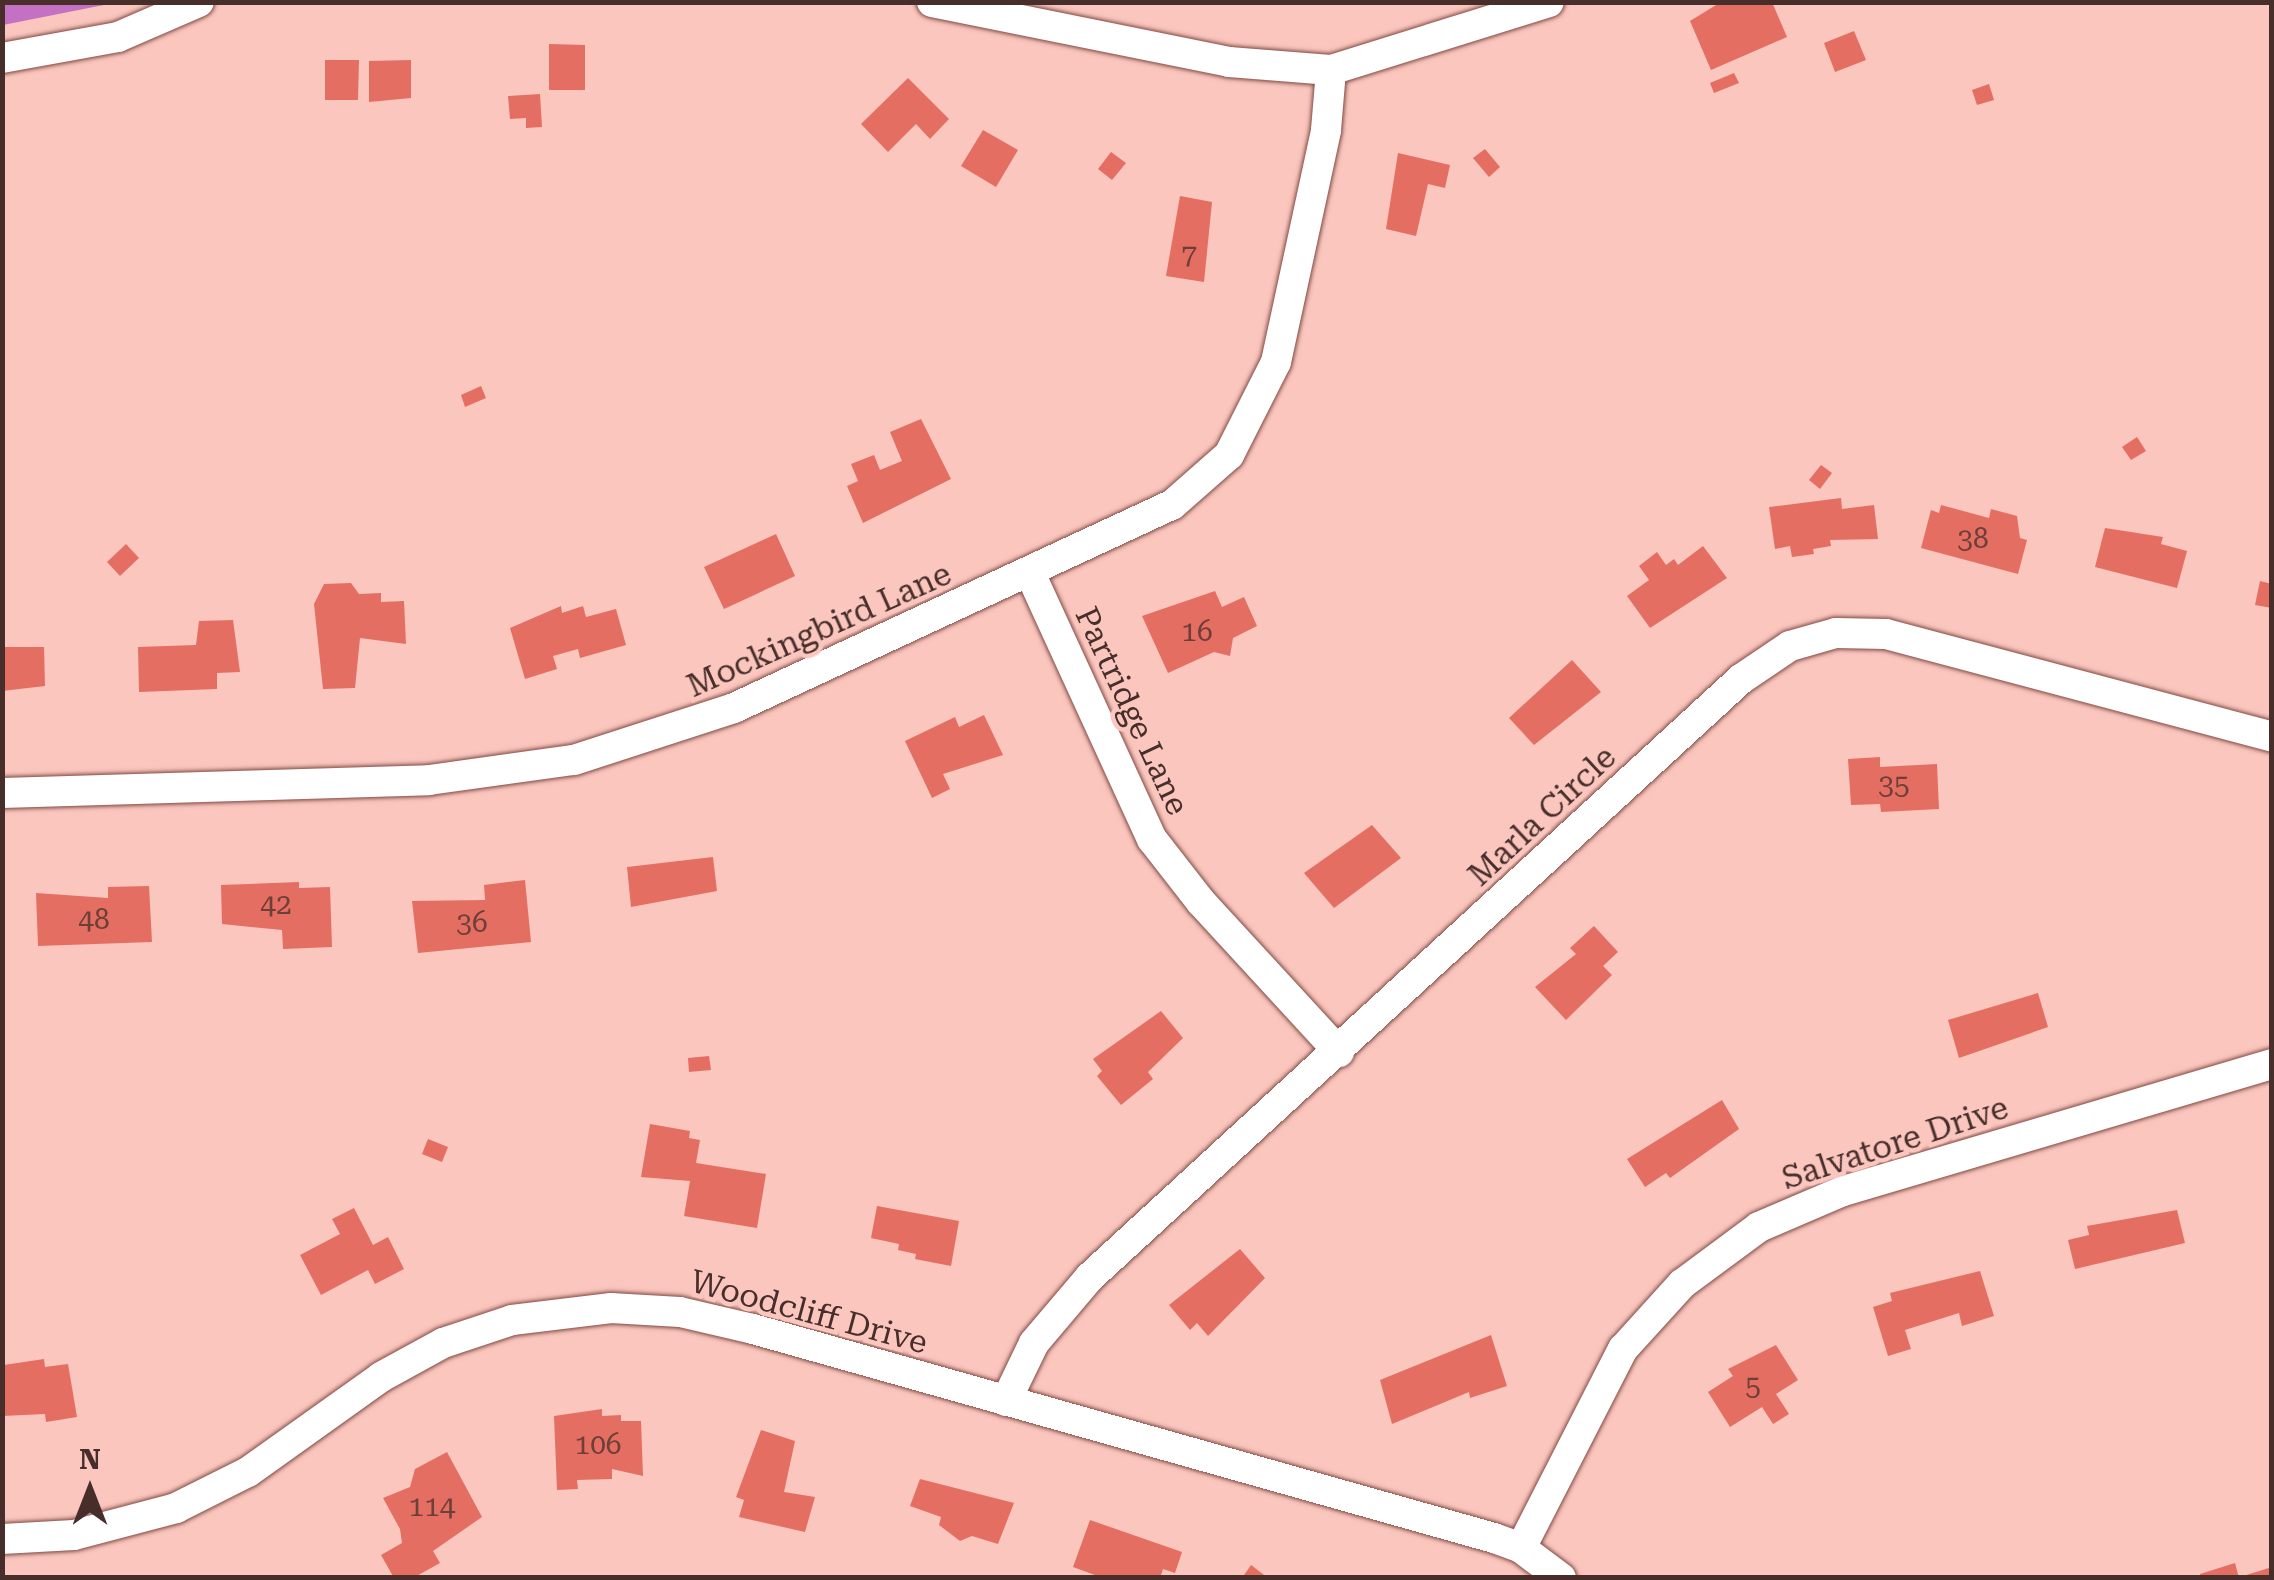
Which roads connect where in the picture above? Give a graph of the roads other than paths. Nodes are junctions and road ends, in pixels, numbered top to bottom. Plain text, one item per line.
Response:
1 (199, 2) edge
2 (932, 2) edge
3 (1548, 2) edge
4 (2, 58) edge
5 (1331, 70) junction
6 (1030, 574) junction
7 (2272, 737) edge
8 (2, 793) edge
9 (1339, 1052) junction
10 (2272, 1064) edge
11 (1006, 1401) junction
12 (2, 1539) edge
13 (1522, 1548) junction
14 (1561, 1578) edge

1 - 4 street
2 - 5 street
3 - 5 street
5 - 6 street, Mockingbird Lane
6 - 8 street, Mockingbird Lane
6 - 9 street, Partridge Lane
7 - 9 street, Marla Circle
9 - 11 street, Marla Circle
10 - 13 street, Salvatore Drive
11 - 12 street, Woodcliff Drive
11 - 13 street, Woodcliff Drive
13 - 14 street, Woodcliff Drive

